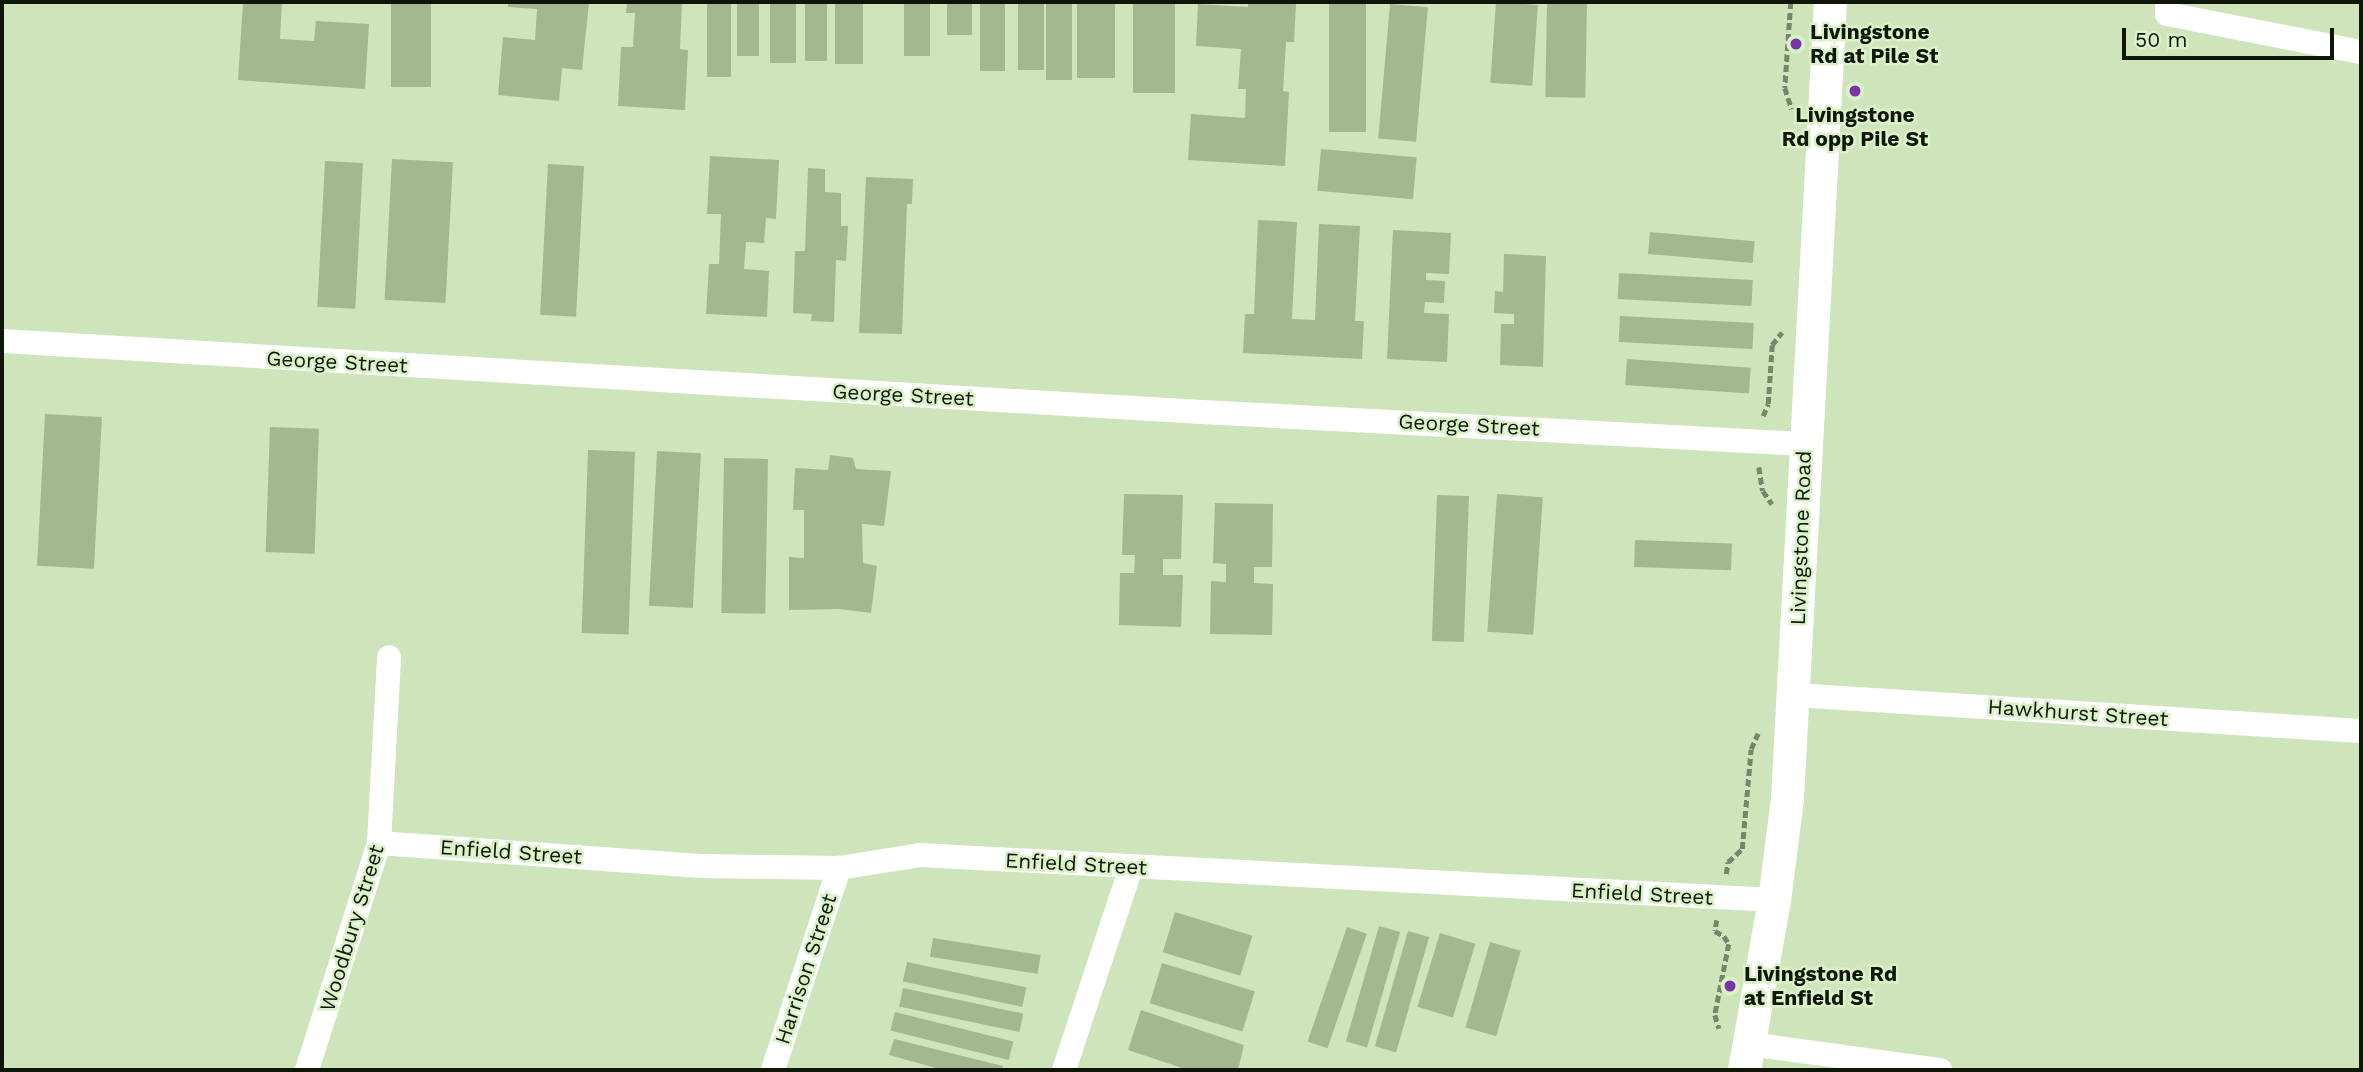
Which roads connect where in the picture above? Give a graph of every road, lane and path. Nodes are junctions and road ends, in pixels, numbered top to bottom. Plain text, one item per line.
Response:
1 (1791, 2) edge
2 (1830, 2) edge
3 (2167, 8) edge
4 (2361, 52) edge
5 (1785, 88) dead end
6 (2, 341) edge
7 (1772, 345) dead end
8 (1762, 425) dead end
9 (1804, 444) junction
10 (1759, 457) dead end
11 (1763, 491) dead end
12 (389, 657) dead end
13 (1795, 695) junction
14 (2361, 731) edge
15 (1751, 748) dead end
16 (379, 843) junction
17 (1728, 862) dead end
18 (1130, 867) junction
19 (839, 868) junction
20 (1774, 900) junction
21 (1715, 931) dead end
22 (1715, 1015) dead end
23 (1747, 1057) edge
24 (307, 1070) edge
25 (773, 1070) edge
26 (1064, 1070) edge
27 (1940, 1070) edge

1 - 5 path
2 - 9 street, Livingstone Road
3 - 4 street
6 - 9 street, George Street
7 - 8 path
9 - 13 street, Livingstone Road
10 - 11 path
12 - 16 street, Woodbury Street
13 - 14 street, Hawkhurst Street
13 - 20 street, Livingstone Road
15 - 17 path
16 - 19 street, Enfield Street
16 - 24 street, Woodbury Street
18 - 19 street, Enfield Street
18 - 20 street, Enfield Street
18 - 26 street
19 - 25 street, Harrison Street
20 - 23 street, Livingstone Road
21 - 22 path
23 - 27 street

